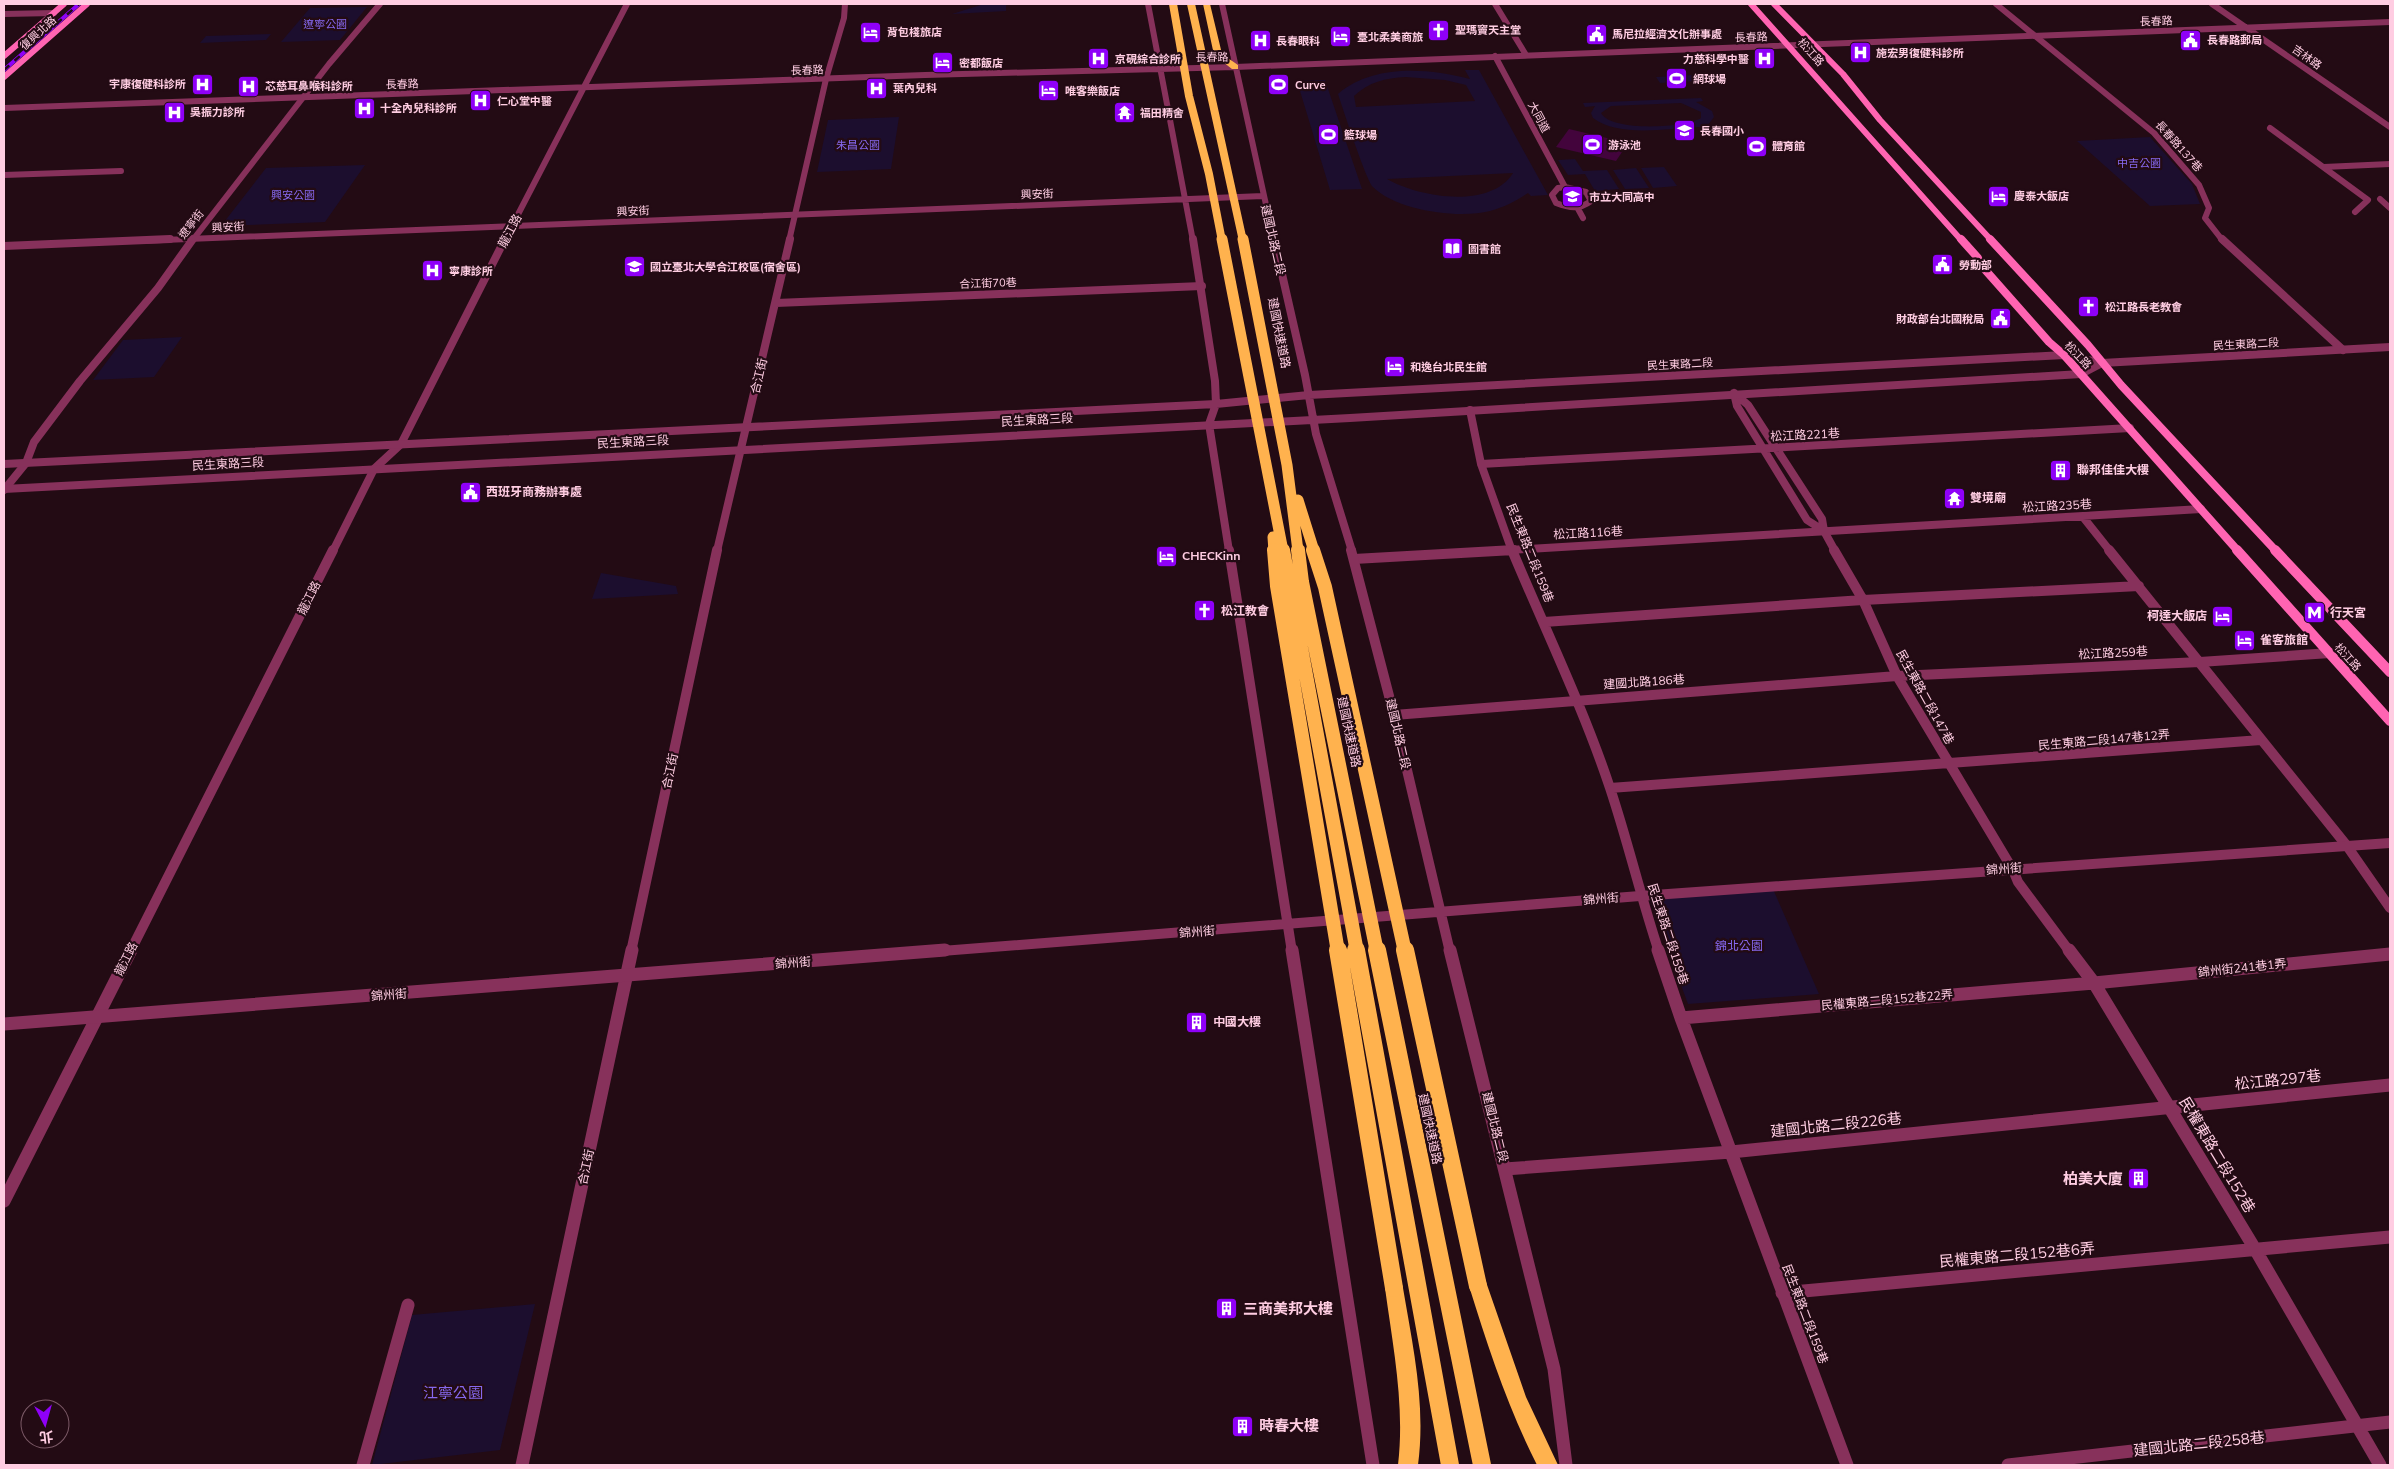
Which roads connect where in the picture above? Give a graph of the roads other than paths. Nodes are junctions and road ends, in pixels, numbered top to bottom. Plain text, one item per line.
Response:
1 (64, 4) edge
2 (87, 4) edge
3 (380, 4) edge
4 (627, 4) edge
5 (845, 4) edge
6 (1148, 4) edge
7 (1173, 4) edge
8 (1191, 4) edge
9 (1206, 4) edge
10 (1222, 4) edge
11 (1495, 4) edge
12 (1751, 4) edge
13 (1774, 4) edge
14 (1996, 4) edge
15 (2212, 4) edge
16 (54, 13) junction
17 (1165, 13) dead end
18 (4, 14) edge
19 (2390, 22) edge
20 (2246, 28) junction
21 (2035, 36) junction
22 (1812, 45) junction
23 (1791, 46) junction
24 (1526, 55) junction
25 (4, 56) edge
26 (1495, 56) junction
27 (1235, 67) junction
28 (1160, 68) junction
29 (4, 77) edge
30 (826, 79) junction
31 (583, 88) junction
32 (1189, 96) junction
33 (304, 97) junction
34 (4, 108) edge
35 (2390, 127) edge
36 (2270, 128) dead end
37 (2390, 164) edge
38 (2324, 167) junction
39 (121, 171) dead end
40 (4, 175) edge
41 (1565, 188) junction
42 (1263, 196) junction
43 (1186, 198) junction
44 (2380, 199) dead end
45 (1577, 207) junction
46 (2390, 208) edge
47 (2355, 212) dead end
48 (796, 214) junction
49 (1583, 218) dead end
50 (512, 226) junction
51 (193, 239) junction
52 (4, 246) edge
53 (1202, 286) junction
54 (776, 303) junction
55 (2390, 347) edge
56 (2343, 350) junction
57 (2064, 355) junction
58 (2102, 363) junction
59 (2082, 374) junction
60 (1734, 393) junction
61 (1309, 395) junction
62 (1259, 400) joint
63 (1216, 404) junction
64 (1470, 410) junction
65 (1314, 419) junction
66 (1263, 421) joint
67 (1209, 424) junction
68 (747, 427) junction
69 (2130, 428) junction
70 (401, 444) junction
71 (1774, 447) junction
72 (1763, 448) junction
73 (739, 449) junction
74 (26, 463) junction
75 (4, 464) edge
76 (1286, 464) junction
77 (1481, 464) junction
78 (1267, 467) junction
79 (374, 469) junction
80 (4, 489) edge
81 (2201, 509) junction
82 (2083, 517) junction
83 (1824, 531) junction
84 (1512, 550) junction
85 (1354, 560) junction
86 (2139, 586) junction
87 (1863, 600) junction
88 (1544, 622) junction
89 (2330, 653) junction
90 (2200, 662) junction
91 (2390, 672) edge
92 (1897, 676) junction
93 (1576, 700) junction
94 (1394, 714) junction
95 (2390, 721) edge
96 (2262, 740) junction
97 (1949, 764) junction
98 (1610, 788) junction
99 (2390, 843) edge
100 (2347, 846) junction
101 (2013, 870) junction
102 (1640, 896) junction
103 (2390, 908) edge
104 (1441, 913) junction
105 (1288, 925) junction
106 (2390, 954) edge
107 (626, 976) junction
108 (2094, 983) junction
109 (97, 1017) junction
110 (1681, 1018) junction
111 (4, 1024) edge
112 (2390, 1085) edge
113 (2168, 1107) junction
114 (1731, 1152) junction
115 (1506, 1169) junction
116 (4, 1201) edge
117 (2390, 1237) edge
118 (2255, 1249) junction
119 (1782, 1293) junction
120 (408, 1305) dead end
121 (2390, 1422) edge
122 (2359, 1425) junction
123 (363, 1465) edge
124 (522, 1465) edge
125 (1373, 1465) edge
126 (1408, 1465) edge
127 (1450, 1465) edge
128 (1482, 1465) edge
129 (1548, 1465) edge
130 (1566, 1465) edge
131 (1848, 1465) edge
132 (2008, 1465) edge
133 (2380, 1465) edge

1 - 16 main road, 復興北路
2 - 29 main road, 復興北路
3 - 33 street, 遼寧街
4 - 31 street, 龍江路
5 - 30 street, 合江街
6 - 28 street
7 - 32 highway, bridge
8 - 76 highway, 建國快速道路, bridge
9 - 27 highway
10 - 27 street, 建國北路二段
11 - 24 street
12 - 23 main road, 松江路
13 - 22 main road, 松江路
14 - 21 street, 長春路137巷
15 - 20 street, 吉林路
16 - 18 street
16 - 25 main road, 復興北路
17 - 32 highway, bridge
19 - 20 street, 長春路
20 - 21 street, 長春路
20 - 35 street, 吉林路
21 - 22 street, 長春路
21 - 56 street, 長春路137巷
22 - 23 street, 長春路
22 - 58 main road, 松江路
23 - 24 street, 長春路
23 - 57 main road, 松江路
24 - 26 street, 長春路
26 - 27 street, 長春路
26 - 41 street, 大同道
27 - 28 street, 長春路
27 - 42 street, 建國北路二段
28 - 30 street, 長春路
28 - 43 street
30 - 31 street, 長春路
30 - 48 street, 合江街
31 - 33 street, 長春路
31 - 50 street, 龍江路
32 - 78 highway, bridge
33 - 34 street, 長春路
33 - 51 street, 遼寧街
36 - 38 street
37 - 38 street
38 - 47 street
39 - 40 street
41 - 45 street
41 - 45 street
42 - 43 street, 興安街
42 - 61 street, 建國北路二段
43 - 48 street, 興安街
43 - 53 street
44 - 46 street
45 - 49 street
48 - 50 street, 興安街
48 - 54 street, 合江街
50 - 51 street, 興安街
50 - 70 street, 龍江路
51 - 52 street, 興安街
51 - 74 street, 遼寧街
53 - 54 street, 合江街70巷
53 - 63 street
54 - 68 street, 合江街
55 - 56 street, 民生東路二段
56 - 58 street, 民生東路二段
57 - 58 street, 民生東路二段
57 - 59 main road, 松江路
57 - 61 street, 民生東路二段
58 - 59 street, 民生東路二段
58 - 91 main road, 松江路
59 - 60 street, 民生東路二段
59 - 69 main road, 松江路
60 - 64 street, 民生東路二段
60 - 71 street, 民生東路二段147巷
60 - 72 street, 民生東路二段147巷
61 - 62 street, 民生東路二段
61 - 65 street, 建國北路二段
62 - 63 street, 民生東路三段
63 - 67 street
63 - 68 street, 民生東路三段
64 - 65 street, 民生東路二段
64 - 77 street, 民生東路二段159巷
65 - 66 street, 民生東路二段
65 - 85 street, 建國北路二段
66 - 67 street, 民生東路三段
67 - 73 street, 民生東路三段
67 - 105 street
68 - 70 street, 民生東路三段
68 - 73 street, 合江街
69 - 71 street, 松江路221巷
69 - 81 main road, 松江路
70 - 74 street, 民生東路三段
70 - 79 street, 龍江路
71 - 72 street, 松江路221巷
71 - 83 street, 民生東路二段147巷
72 - 77 street, 松江路221巷
72 - 83 street, 民生東路二段147巷
73 - 79 street, 民生東路三段
73 - 107 street, 合江街
74 - 75 street, 民生東路三段
74 - 80 street, 遼寧街
76 - 128 highway, 建國快速道路, bridge
76 - 129 highway, bridge
77 - 84 street, 民生東路二段159巷
78 - 126 highway, bridge
78 - 127 highway, bridge
79 - 80 street, 民生東路三段
79 - 109 street, 龍江路
81 - 82 street, 松江路235巷
81 - 89 main road, 松江路
82 - 83 street, 松江路235巷
82 - 86 street
83 - 84 street, 松江路116巷
83 - 87 street, 民生東路二段147巷
84 - 85 street, 松江路116巷
84 - 88 street, 民生東路二段159巷
85 - 94 street, 建國北路二段
86 - 87 street
86 - 90 street
87 - 88 street
87 - 92 street, 民生東路二段147巷
88 - 93 street, 民生東路二段159巷
89 - 90 street, 松江路259巷
89 - 95 main road, 松江路
90 - 92 street, 松江路259巷
90 - 96 street
92 - 93 street, 建國北路186巷
92 - 97 street, 民生東路二段147巷
93 - 94 street, 建國北路186巷
93 - 98 street, 民生東路二段159巷
94 - 104 street, 建國北路二段
96 - 97 street, 民生東路二段147巷12弄
96 - 100 street
97 - 98 street, 民生東路二段147巷12弄
97 - 101 street, 民生東路二段147巷
98 - 102 street, 民生東路二段159巷
99 - 100 street, 錦州街
100 - 101 street, 錦州街
100 - 103 street
101 - 102 street, 錦州街
101 - 108 street, 民權東路二段152巷
102 - 104 street, 錦州街
102 - 110 street, 民生東路二段159巷
104 - 105 street, 錦州街
104 - 115 street, 建國北路二段
105 - 107 street, 錦州街
105 - 125 street
106 - 108 street, 錦州街241巷1弄
107 - 109 street, 錦州街
107 - 124 street, 合江街
108 - 110 street, 民權東路二段152巷22弄
108 - 113 street, 民權東路二段152巷
109 - 111 street, 錦州街
109 - 116 street, 龍江路
110 - 114 street, 民生東路二段159巷
112 - 113 street, 松江路297巷
113 - 114 street, 建國北路二段226巷
113 - 118 street, 民權東路二段152巷
114 - 115 street, 建國北路二段226巷
114 - 119 street, 民生東路二段159巷
115 - 130 street, 建國北路二段
117 - 118 street, 民權東路二段152巷6弄
118 - 119 street, 民權東路二段152巷6弄
118 - 122 street, 民權東路二段152巷
119 - 131 street, 民生東路二段159巷
120 - 123 street
121 - 122 street, 建國北路二段258巷
122 - 132 street, 建國北路二段258巷
122 - 133 street, 民權東路二段152巷

